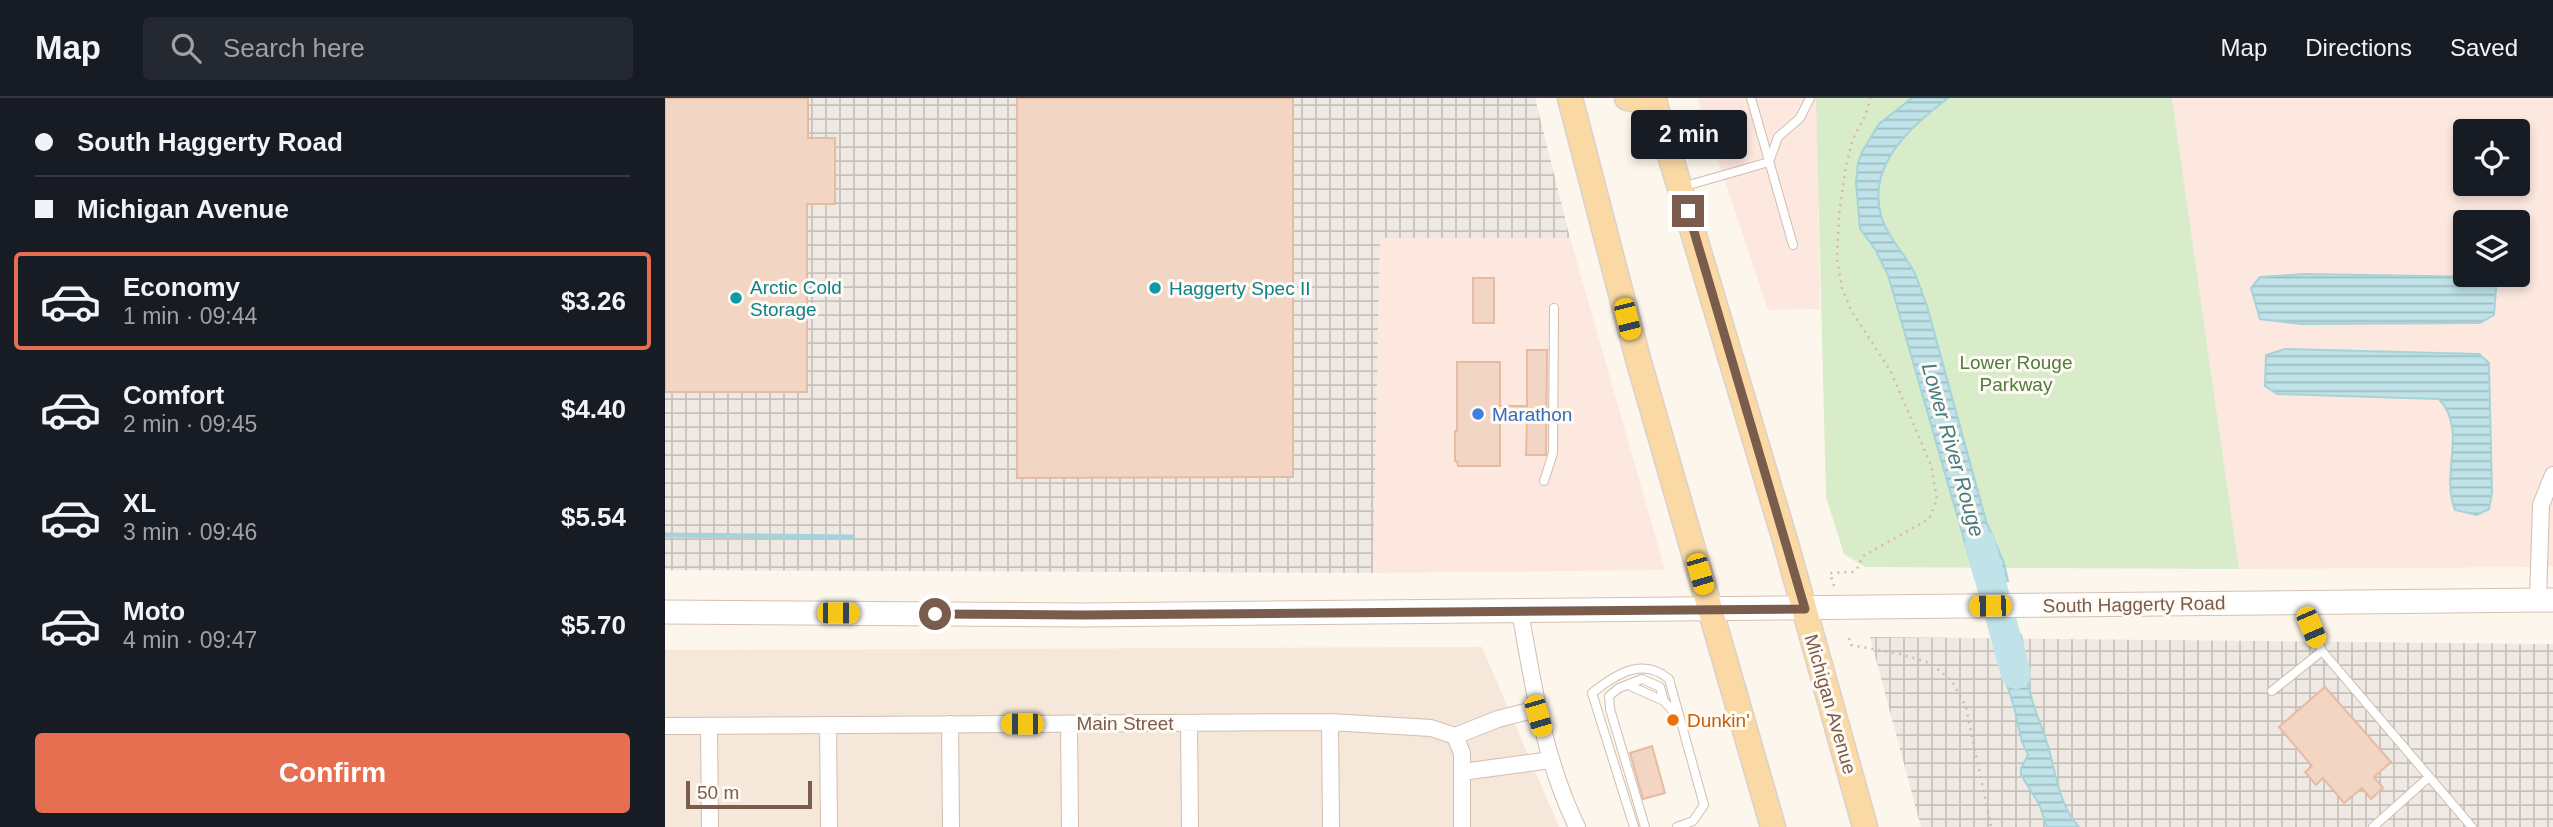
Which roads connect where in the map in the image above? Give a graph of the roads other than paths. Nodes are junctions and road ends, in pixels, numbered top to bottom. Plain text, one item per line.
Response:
1 (1626, 98) edge
2 (1751, 98) edge
3 (1809, 98) edge
4 (1654, 101) edge
5 (1576, 102) edge
6 (1769, 162) junction
7 (1682, 187) junction
8 (1793, 245) dead end
9 (1554, 308) dead end
10 (2553, 475) edge
11 (1544, 481) dead end
12 (2546, 600) edge
13 (2301, 603) junction
14 (1710, 609) junction
15 (1805, 609) junction
16 (1520, 611) junction
17 (665, 612) edge
18 (2322, 651) junction
19 (2272, 691) dead end
20 (1537, 709) junction
21 (1680, 719) junction
22 (1330, 722) junction
23 (1189, 723) junction
24 (950, 724) junction
25 (1069, 724) junction
26 (828, 725) junction
27 (665, 726) edge
28 (709, 726) junction
29 (1455, 736) junction
30 (1551, 760) junction
31 (1462, 772) junction
32 (2429, 777) junction
33 (709, 827) edge
34 (829, 827) edge
35 (951, 827) edge
36 (1070, 827) edge
37 (1190, 827) edge
38 (1331, 827) edge
39 (1462, 827) edge
40 (1577, 827) edge
41 (1634, 827) edge
42 (1645, 827) edge
43 (1677, 827) edge
44 (1773, 827) edge
45 (1865, 827) edge
46 (2373, 827) edge
47 (2472, 827) edge

1 - 4 main road
2 - 6 lane
3 - 6 lane
4 - 7 main road, Michigan Avenue
5 - 14 main road
6 - 7 lane
6 - 8 lane
7 - 15 main road, Michigan Avenue
9 - 11 lane
10 - 12 street
12 - 13 main road, South Haggerty Road
13 - 15 main road, South Haggerty Road
13 - 18 lane
14 - 15 main road, South Haggerty Road
14 - 16 main road, South Haggerty Road
14 - 44 main road
15 - 45 main road, Michigan Avenue
16 - 17 main road, South Haggerty Road
16 - 20 street
18 - 19 lane
18 - 32 lane
20 - 29 street
20 - 30 street
21 - 41 lane
21 - 42 lane
21 - 43 lane
22 - 23 street, Main Street
22 - 29 street, Main Street
22 - 38 street
23 - 25 street, Main Street
23 - 37 street
24 - 25 street, Main Street
24 - 26 street, Main Street
24 - 35 street
25 - 36 street
26 - 28 street, Main Street
26 - 34 street
27 - 28 street, Main Street
28 - 33 street
29 - 31 street
30 - 31 street
30 - 40 street
31 - 39 street
32 - 46 lane
32 - 47 lane

